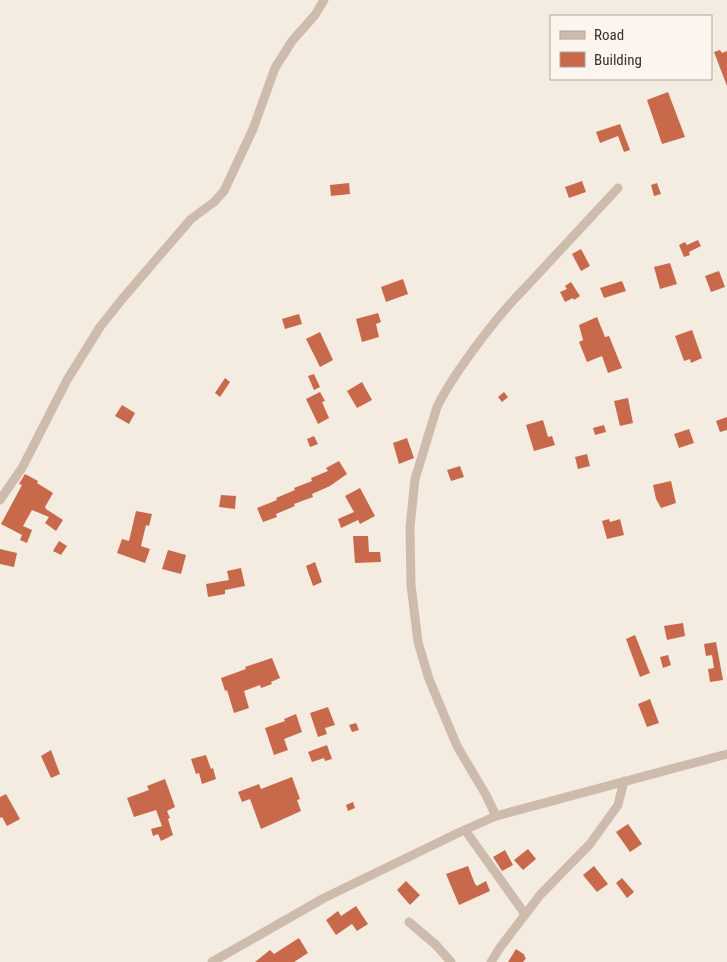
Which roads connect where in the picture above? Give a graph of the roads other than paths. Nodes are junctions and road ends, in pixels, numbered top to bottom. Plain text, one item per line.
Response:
1 (324, 0) edge
2 (618, 188) dead end
3 (0, 500) edge
4 (727, 754) edge
5 (624, 781) junction
6 (496, 816) junction
7 (464, 830) junction
8 (525, 914) junction
9 (410, 922) dead end
10 (212, 962) edge
11 (451, 962) edge
12 (491, 962) edge

1 - 3 street
2 - 6 street
4 - 5 street
5 - 6 street
5 - 8 street
6 - 7 street
7 - 8 street
7 - 10 street
8 - 12 street
9 - 11 street

